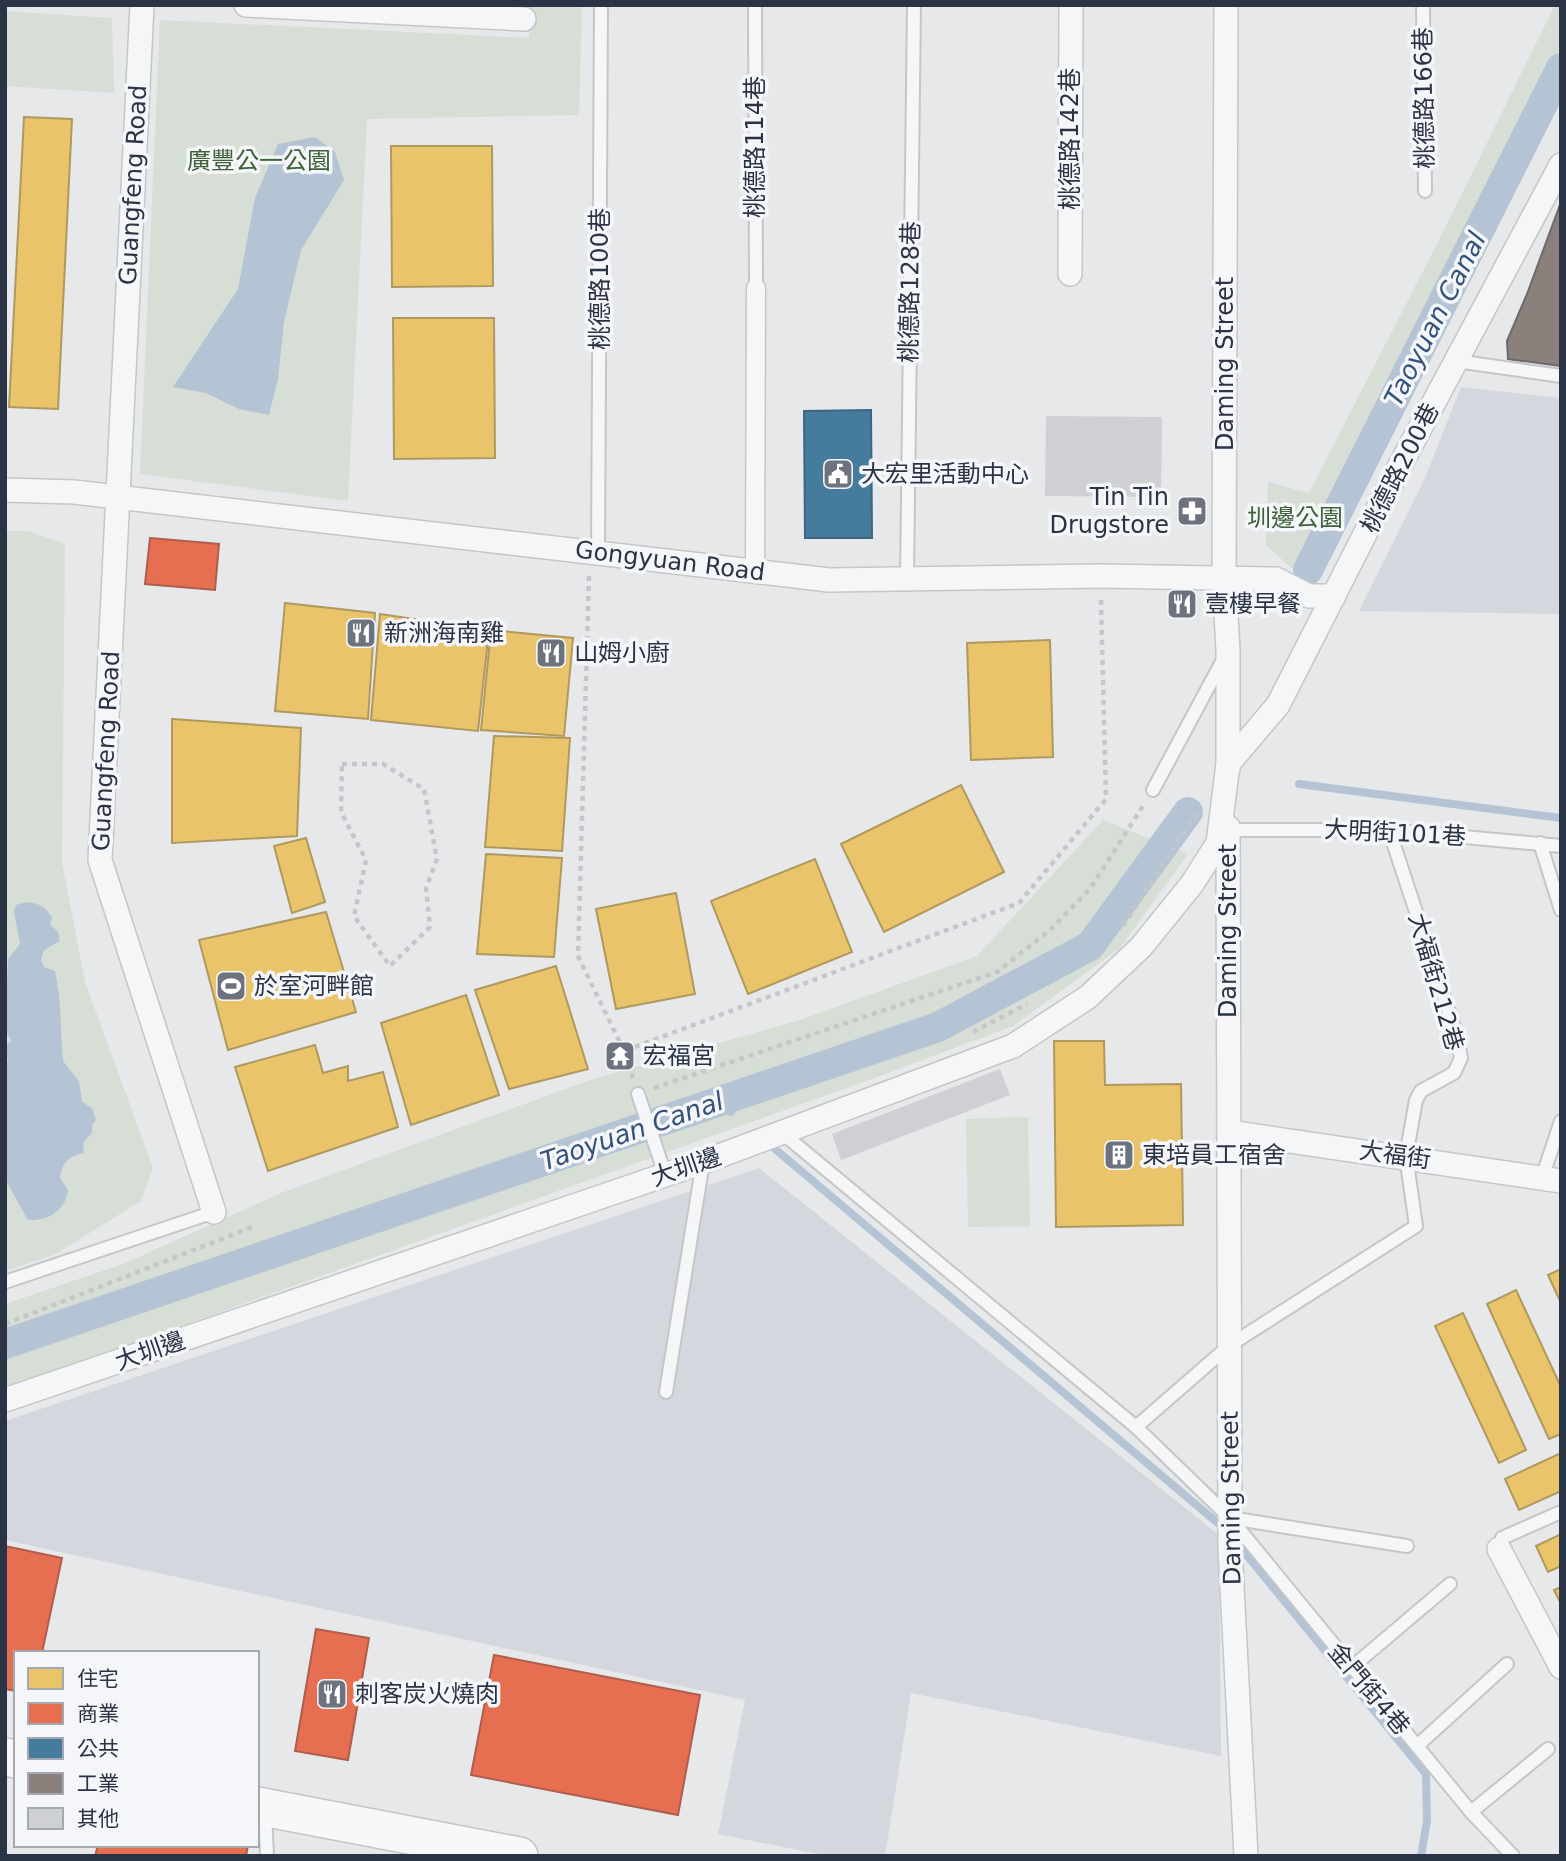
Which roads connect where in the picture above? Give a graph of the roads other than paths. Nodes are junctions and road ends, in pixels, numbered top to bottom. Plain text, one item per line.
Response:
1 (142, 5) edge
2 (246, 5) edge
3 (601, 5) edge
4 (755, 5) edge
5 (914, 5) edge
6 (1071, 5) edge
7 (1226, 5) edge
8 (1423, 5) edge
9 (331, 7) edge
10 (524, 19) dead end
11 (1561, 165) edge
12 (1425, 191) dead end
13 (1070, 274) dead end
14 (756, 288) joint
15 (1456, 361) junction
16 (1561, 376) edge
17 (5, 490) edge
18 (118, 497) junction
19 (594, 552) junction
20 (755, 571) junction
21 (906, 579) junction
22 (1224, 579) junction
23 (1334, 596) junction
24 (1228, 650) junction
25 (1228, 764) junction
26 (1153, 790) road end
27 (1228, 830) junction
28 (1389, 830) junction
29 (1540, 844) junction
30 (1561, 846) edge
31 (1561, 910) edge
32 (638, 1094) road end
33 (1561, 1121) edge
34 (781, 1132) junction
35 (1229, 1132) junction
36 (1406, 1156) junction
37 (703, 1162) junction
38 (661, 1164) junction
39 (1551, 1179) edge
40 (214, 1212) joint
41 (5, 1282) edge
42 (1230, 1345) junction
43 (666, 1392) dead end
44 (5, 1401) edge
45 (1136, 1427) junction
46 (1561, 1512) edge
47 (1230, 1519) junction
48 (1407, 1546) dead end
49 (1499, 1549) joint
50 (1450, 1584) dead end
51 (1559, 1661) edge
52 (1507, 1664) dead end
53 (1352, 1668) junction
54 (1416, 1746) junction
55 (1549, 1749) dead end
56 (261, 1807) edge
57 (1471, 1812) junction
58 (267, 1856) edge
59 (519, 1856) edge
60 (1246, 1856) edge
61 (1513, 1856) edge

1 - 18 street, Guangfeng Road
2 - 9 street
3 - 19 lane, 桃德路100巷
4 - 14 lane, 桃德路114巷
5 - 21 lane, 桃德路128巷
6 - 13 street, 桃德路142巷
7 - 22 street, Daming Street
8 - 12 lane, 桃德路166巷
9 - 10 street
11 - 15 street, 桃德路200巷
14 - 20 street
15 - 16 lane
15 - 23 street, 桃德路200巷
17 - 18 street, Gongyuan Road
18 - 19 street, Gongyuan Road
18 - 40 street, Guangfeng Road
19 - 20 street, Gongyuan Road
20 - 21 street, Gongyuan Road
21 - 22 street, Gongyuan Road
22 - 23 street, Gongyuan Road
22 - 24 street, Daming Street
23 - 25 street, 桃德路200巷
24 - 25 street, Daming Street
24 - 26 lane
25 - 27 street, Daming Street
25 - 34 street, 大圳邊
27 - 28 lane, 大明街101巷
27 - 35 street, Daming Street
28 - 29 lane, 大明街101巷
28 - 36 lane, 大福街212巷
29 - 30 lane, 大明街101巷
29 - 31 lane
32 - 38 lane
33 - 39 lane
34 - 37 street, 大圳邊
34 - 45 lane, 金門街4巷
35 - 36 street, 大福街
35 - 42 street, Daming Street
36 - 39 street, 大福街
36 - 42 lane, 大福街212巷
37 - 38 street, 大圳邊
37 - 43 lane
38 - 44 street, 大圳邊
40 - 41 lane, Guangfeng Road
42 - 45 lane
42 - 47 street, Daming Street
45 - 47 lane, 金門街4巷
46 - 49 lane
47 - 48 lane
47 - 53 lane, 金門街4巷
47 - 60 street, Daming Street
49 - 51 street
50 - 53 lane
52 - 54 lane
53 - 54 lane, 金門街4巷
54 - 57 lane, 金門街4巷
55 - 57 lane
56 - 58 lane
56 - 59 main road
57 - 61 lane, 金門街4巷

